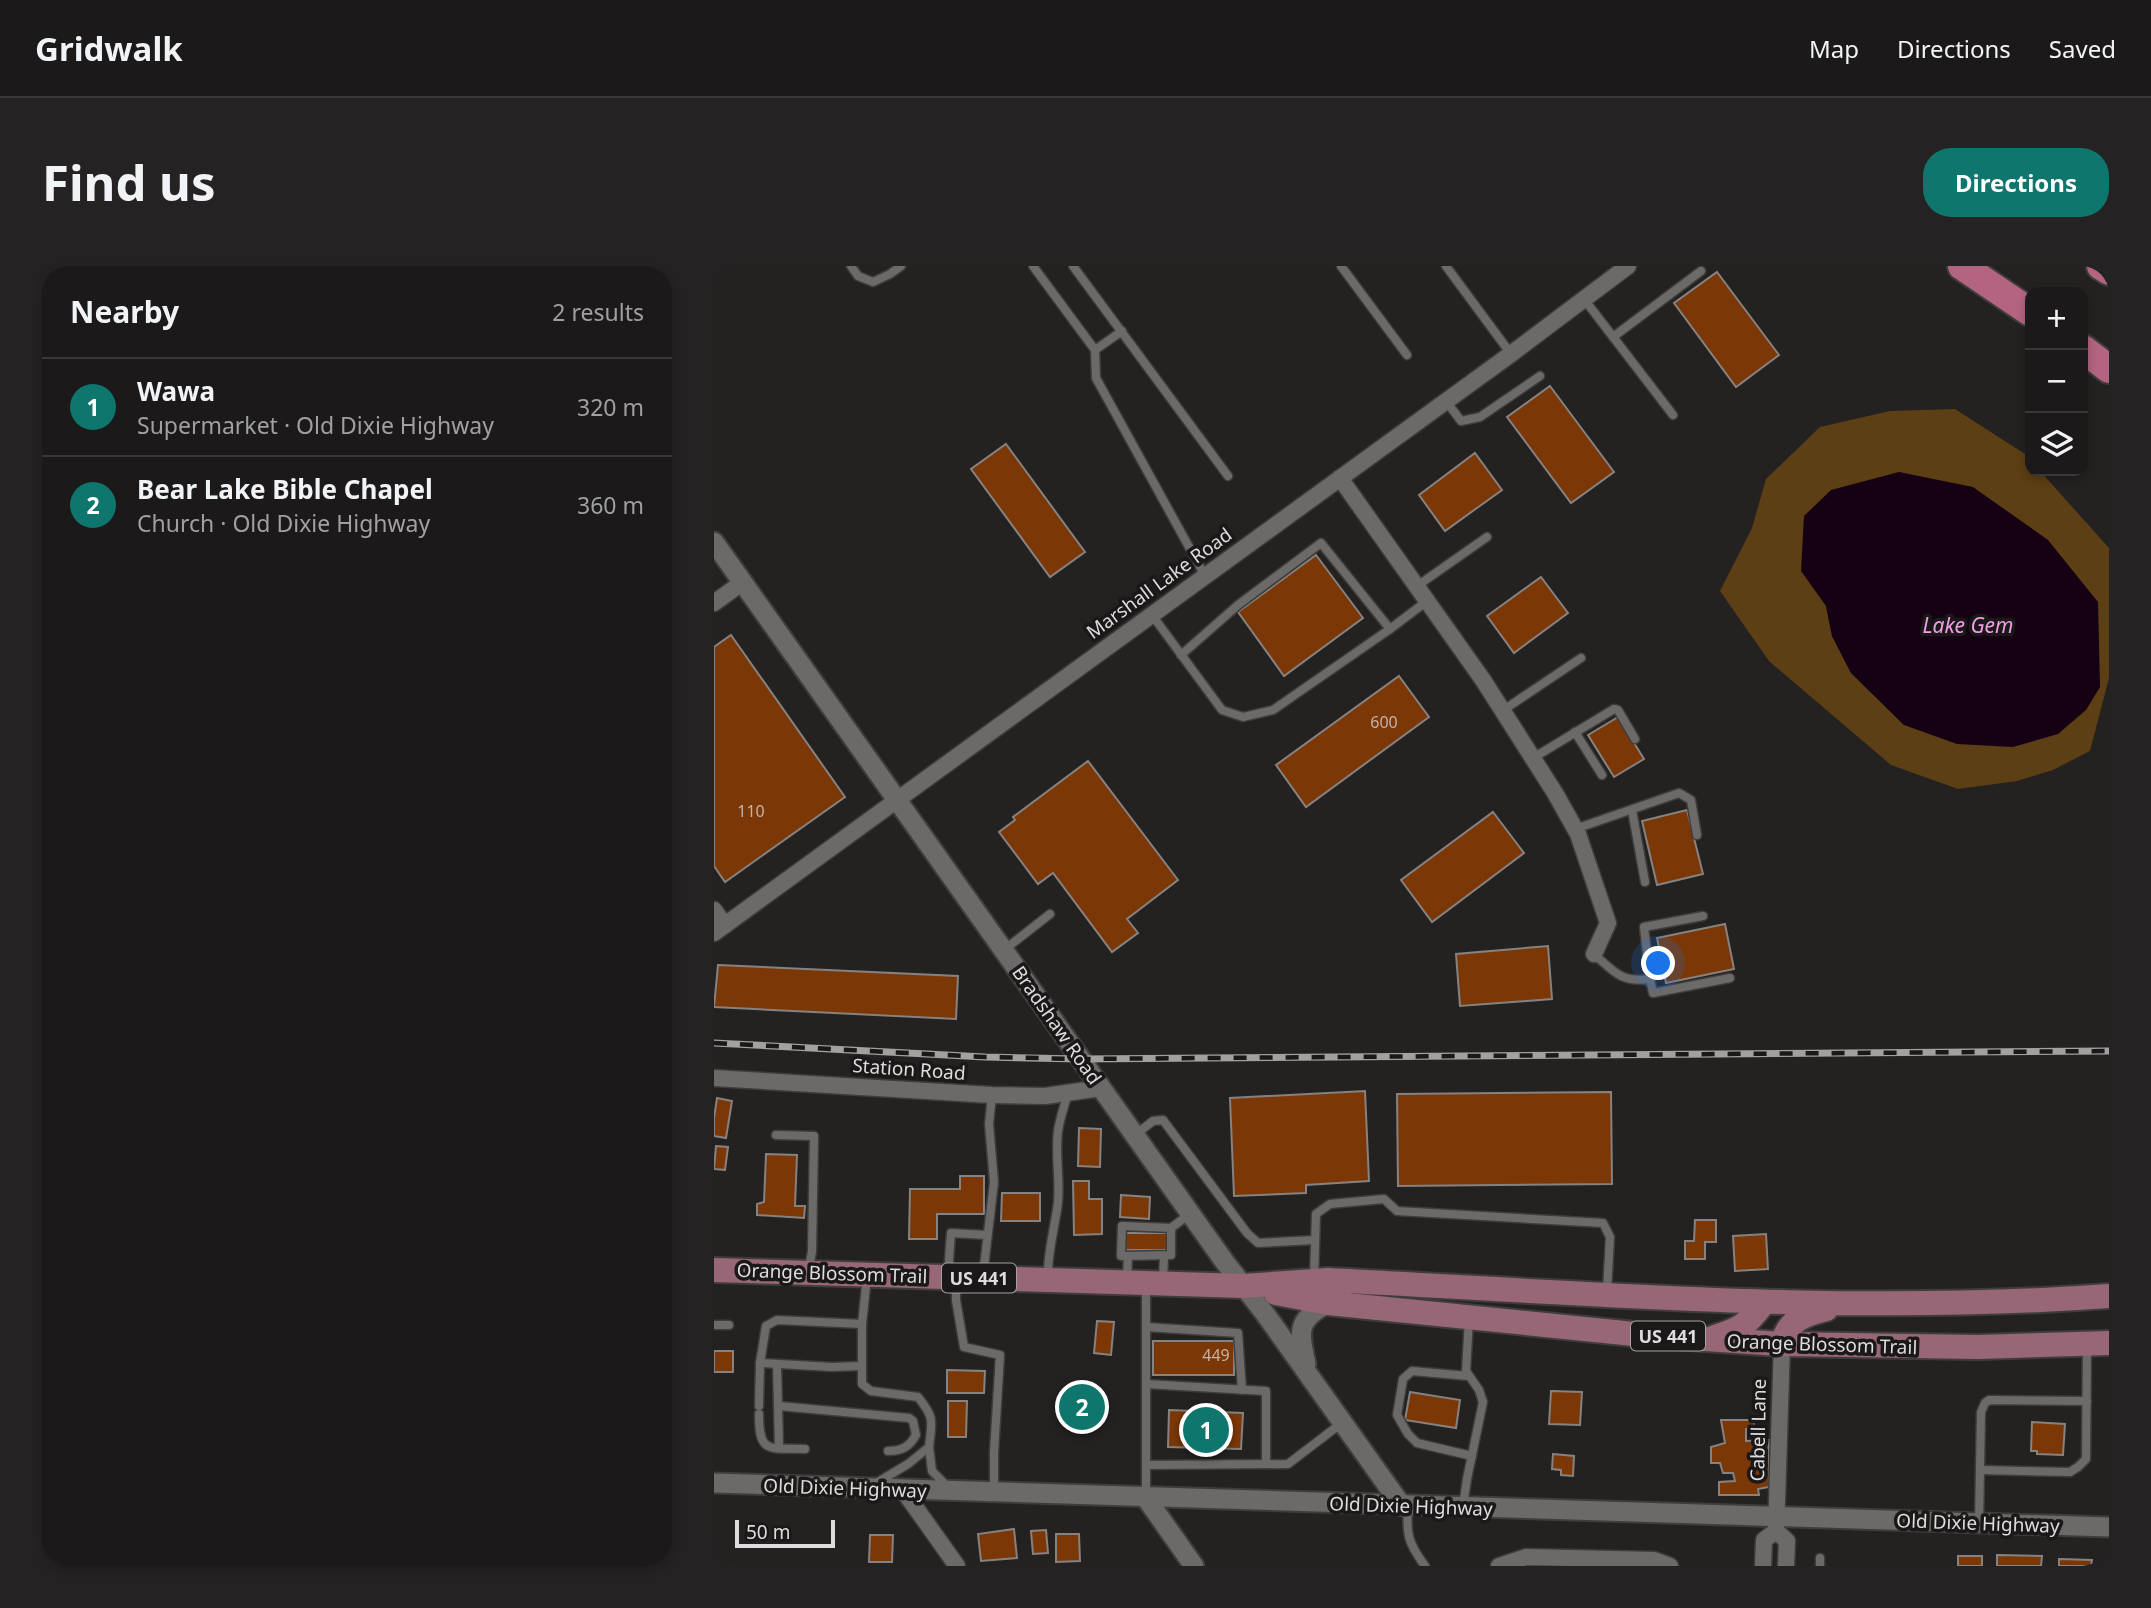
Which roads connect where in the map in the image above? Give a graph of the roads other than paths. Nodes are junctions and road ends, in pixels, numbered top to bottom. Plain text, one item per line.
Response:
1 (851, 266) edge
2 (901, 266) edge
3 (1033, 266) edge
4 (1073, 266) edge
5 (1341, 266) edge
6 (1446, 266) edge
7 (1628, 266) edge
8 (1962, 266) edge
9 (1700, 271) dead end
10 (1584, 299) junction
11 (2025, 309) edge
12 (1122, 331) junction
13 (1613, 337) junction
14 (1095, 350) junction
15 (2084, 350) edge
16 (1511, 354) junction
17 (1407, 355) dead end
18 (2109, 369) edge
19 (1540, 376) dead end
20 (1446, 401) junction
21 (1674, 415) dead end
22 (1228, 476) dead end
23 (1340, 478) junction
24 (1487, 537) dead end
25 (714, 542) edge
26 (1205, 576) junction
27 (743, 582) junction
28 (1416, 586) junction
29 (1427, 601) junction
30 (714, 603) edge
31 (1152, 615) junction
32 (1390, 629) junction
33 (1181, 655) junction
34 (1581, 658) dead end
35 (1502, 711) junction
36 (1575, 732) junction
37 (1635, 739) dead end
38 (1532, 758) junction
39 (1602, 775) dead end
40 (897, 799) junction
41 (1632, 810) junction
42 (1575, 829) junction
43 (1697, 835) dead end
44 (1645, 882) dead end
45 (714, 910) edge
46 (1050, 914) dead end
47 (1703, 916) dead end
48 (719, 929) edge
49 (1004, 950) junction
50 (1594, 954) joint
51 (1730, 978) dead end
52 (1650, 979) junction
53 (714, 1078) edge
54 (1101, 1088) junction
55 (1068, 1094) junction
56 (992, 1095) junction
57 (776, 1135) dead end
58 (1135, 1135) junction
59 (1191, 1213) junction
60 (1171, 1228) junction
61 (987, 1235) junction
62 (1315, 1240) junction
63 (1134, 1254) junction
64 (1164, 1256) junction
65 (714, 1270) edge
66 (809, 1272) junction
67 (867, 1274) junction
68 (952, 1277) junction
69 (983, 1278) junction
70 (1048, 1280) junction
71 (1314, 1281) junction
72 (1145, 1283) junction
73 (1244, 1286) junction
74 (1607, 1294) junction
75 (2109, 1296) edge
76 (1764, 1302) junction
77 (1328, 1303) junction
78 (1840, 1305) junction
79 (1470, 1317) junction
80 (862, 1324) junction
81 (714, 1325) edge
82 (729, 1325) dead end
83 (1146, 1327) junction
84 (1708, 1340) junction
85 (2098, 1343) edge
86 (1782, 1344) junction
87 (760, 1363) junction
88 (777, 1364) junction
89 (861, 1366) junction
90 (1307, 1372) junction
91 (1468, 1376) junction
92 (1146, 1384) junction
93 (1242, 1390) junction
94 (2088, 1401) junction
95 (779, 1406) junction
96 (1343, 1422) junction
97 (779, 1447) junction
98 (929, 1447) junction
99 (804, 1449) dead end
100 (888, 1451) dead end
101 (899, 1451) junction
102 (1472, 1456) junction
103 (1266, 1464) junction
104 (1146, 1465) junction
105 (903, 1468) junction
106 (1981, 1470) junction
107 (714, 1483) edge
108 (867, 1488) junction
109 (903, 1490) junction
110 (953, 1491) junction
111 (994, 1493) junction
112 (1146, 1497) junction
113 (1405, 1506) junction
114 (1463, 1507) junction
115 (1979, 1523) junction
116 (1777, 1524) junction
117 (2109, 1527) edge
118 (1763, 1563) edge
119 (1786, 1563) edge
120 (957, 1566) edge
121 (1194, 1566) edge
122 (1425, 1566) edge
123 (1499, 1566) edge
124 (1670, 1566) edge

1 - 2 lane
3 - 14 lane
4 - 12 lane
5 - 17 lane
6 - 16 lane
7 - 10 street, Marshall Lake Road
8 - 11 highway
9 - 13 lane
10 - 13 lane
10 - 16 street, Marshall Lake Road
12 - 14 lane
12 - 22 lane
13 - 21 lane
14 - 26 lane
15 - 18 highway
16 - 20 street, Marshall Lake Road
19 - 20 lane
20 - 23 street, Marshall Lake Road
23 - 26 street, Marshall Lake Road
23 - 28 street
24 - 28 lane
25 - 27 street, Bradshaw Road
26 - 31 street, Marshall Lake Road
27 - 30 street
27 - 40 street, Bradshaw Road
28 - 29 street
29 - 32 lane
29 - 35 street
31 - 33 lane
31 - 40 street, Marshall Lake Road
32 - 33 lane
32 - 33 lane
34 - 35 lane
35 - 38 street
36 - 37 lane
36 - 38 lane
36 - 39 lane
38 - 42 street
40 - 48 street, Marshall Lake Road
40 - 49 street, Bradshaw Road
41 - 42 lane
41 - 43 lane
41 - 44 lane
42 - 50 street
45 - 48 street
46 - 49 lane
47 - 52 lane
49 - 54 street, Bradshaw Road
50 - 52 lane
51 - 52 lane
53 - 56 street, Station Road
54 - 55 street, Station Road
54 - 58 street, Bradshaw Road
55 - 56 street, Station Road
55 - 70 lane
56 - 61 lane
57 - 66 lane
58 - 59 street, Bradshaw Road
58 - 62 lane
59 - 60 lane
59 - 73 street, Bradshaw Road
60 - 63 lane
60 - 64 lane
61 - 68 lane
61 - 69 lane
62 - 71 lane
62 - 74 lane
63 - 64 lane
63 - 72 lane
64 - 72 lane
65 - 66 main road, Orange Blossom Trail / US 441
66 - 67 main road, Orange Blossom Trail / US 441
67 - 68 main road, Orange Blossom Trail / US 441
67 - 80 lane
68 - 69 main road, Orange Blossom Trail / US 441
68 - 111 lane
69 - 70 main road, Orange Blossom Trail / US 441
70 - 72 main road, Orange Blossom Trail / US 441
71 - 73 main road, Orange Blossom Trail / US 441
71 - 74 main road, Orange Blossom Trail / US 441
72 - 73 main road, Orange Blossom Trail / US 441
72 - 83 lane
73 - 77 main road, Orange Blossom Trail / US 441
73 - 90 street, Bradshaw Road
74 - 76 main road, Orange Blossom Trail / US 441
75 - 78 main road, Orange Blossom Trail / US 441
76 - 78 main road, Orange Blossom Trail / US 441
76 - 84 main road
77 - 79 main road, Orange Blossom Trail / US 441
77 - 90 street
78 - 86 main road
79 - 84 main road, Orange Blossom Trail / US 441
79 - 91 lane
80 - 87 lane
80 - 89 lane
81 - 82 lane
83 - 92 lane
83 - 93 lane
84 - 86 main road, Orange Blossom Trail / US 441
85 - 86 main road, Orange Blossom Trail / US 441
85 - 94 lane
86 - 116 street, Cabell Lane
87 - 88 lane
87 - 97 lane
88 - 89 lane
88 - 95 lane
89 - 98 lane
90 - 96 street, Bradshaw Road
91 - 102 lane
91 - 102 lane
92 - 93 lane
92 - 104 lane
93 - 103 lane
94 - 106 lane
94 - 106 lane
95 - 97 lane
95 - 101 lane
96 - 103 lane
96 - 113 street, Bradshaw Road
97 - 99 lane
98 - 105 lane
98 - 110 lane
100 - 101 lane
101 - 105 lane
102 - 114 lane
103 - 104 lane
104 - 112 lane
105 - 108 lane
106 - 115 lane
107 - 108 street, Old Dixie Highway
108 - 109 street, Old Dixie Highway
109 - 110 street, Old Dixie Highway
109 - 120 street
110 - 111 street, Old Dixie Highway
111 - 112 street, Old Dixie Highway
112 - 113 street, Old Dixie Highway
112 - 121 street
113 - 114 street, Old Dixie Highway
113 - 122 lane
114 - 116 street, Old Dixie Highway
115 - 116 street, Old Dixie Highway
115 - 117 street, Old Dixie Highway
116 - 118 street
116 - 119 street
118 - 119 street
123 - 124 street

